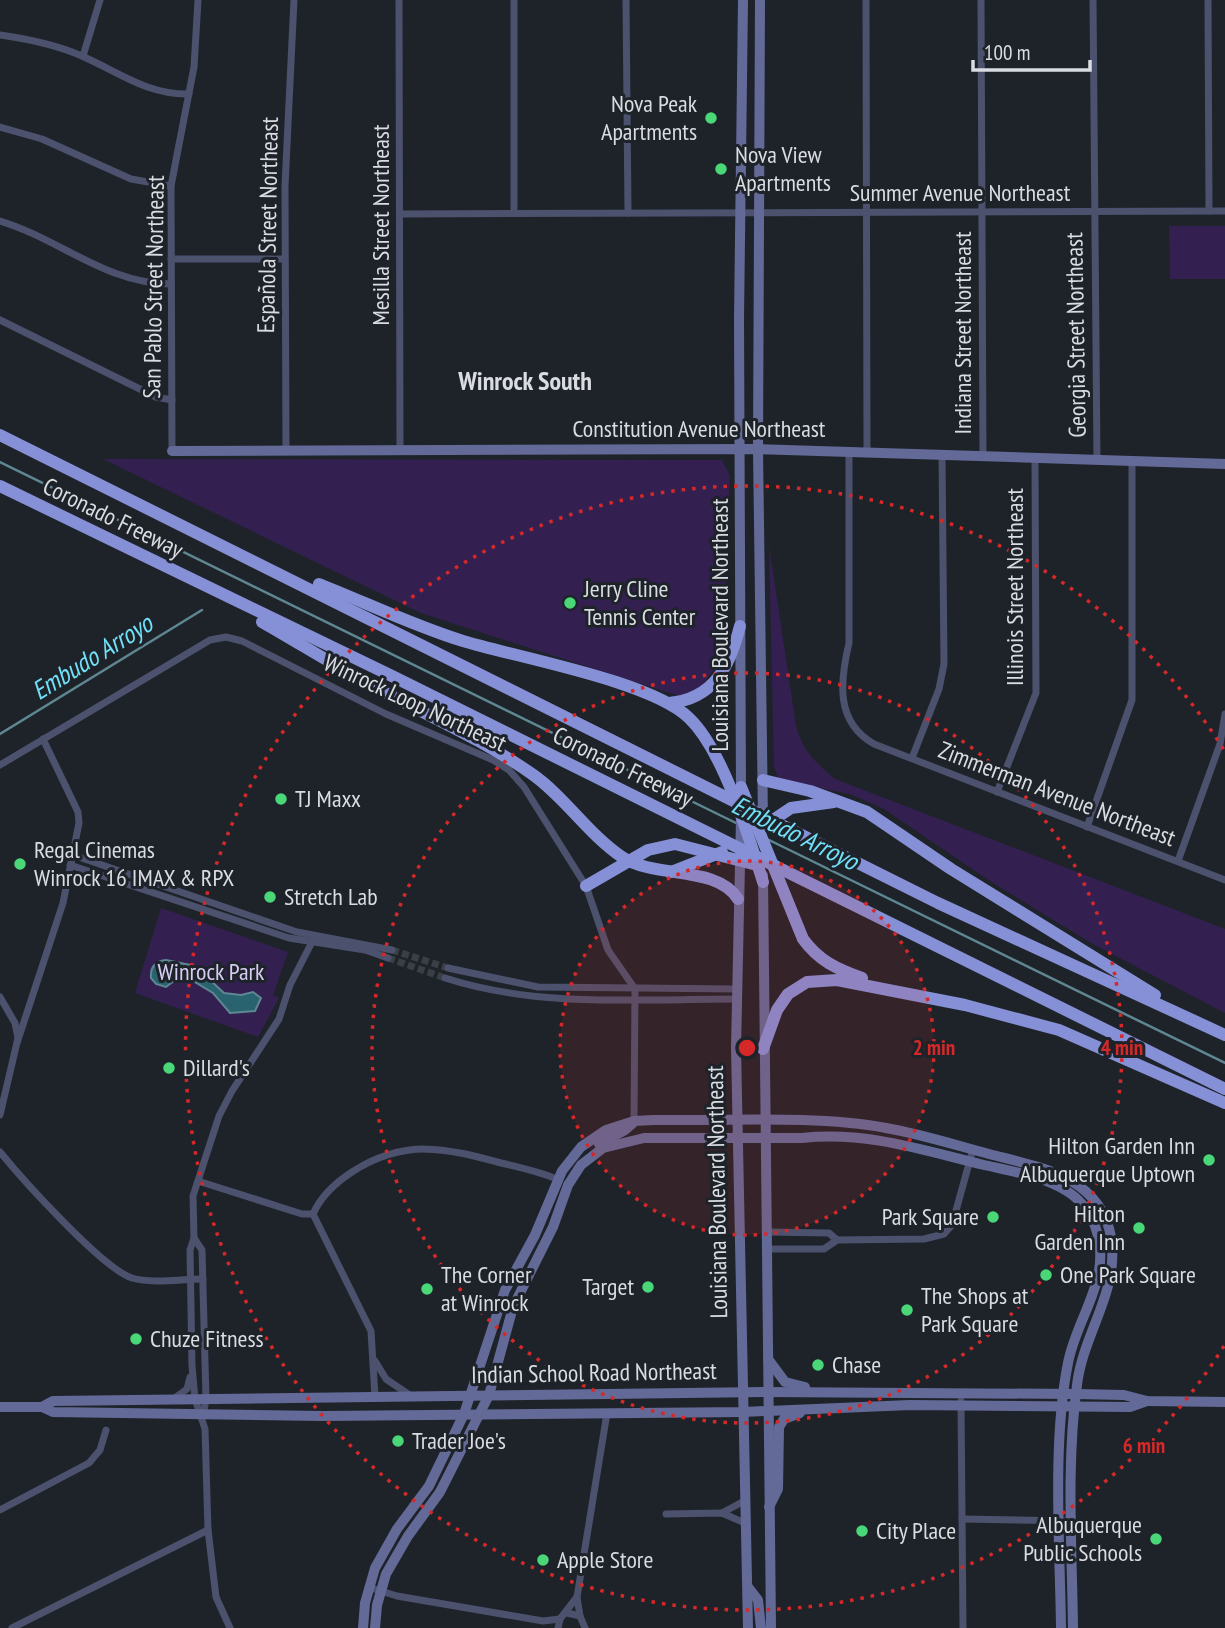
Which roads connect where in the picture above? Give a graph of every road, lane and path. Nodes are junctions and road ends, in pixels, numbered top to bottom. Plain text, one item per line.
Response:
1 (100, 0) edge
2 (198, 0) edge
3 (294, 0) edge
4 (399, 0) edge
5 (514, 0) edge
6 (626, 0) edge
7 (743, 0) edge
8 (760, 0) edge
9 (866, 0) edge
10 (981, 0) edge
11 (1093, 0) edge
12 (1208, 0) edge
13 (0, 35) edge
14 (83, 56) junction
15 (189, 94) junction
16 (0, 127) edge
17 (171, 186) junction
18 (981, 211) junction
19 (1209, 211) junction
20 (1225, 211) edge
21 (742, 212) junction
22 (761, 212) junction
23 (1094, 212) junction
24 (514, 213) junction
25 (628, 213) junction
26 (866, 213) junction
27 (400, 214) junction
28 (0, 221) edge
29 (171, 259) junction
30 (285, 259) junction
31 (171, 284) junction
32 (0, 320) edge
33 (172, 400) junction
34 (0, 435) edge
35 (740, 449) junction
36 (758, 449) junction
37 (400, 450) junction
38 (172, 451) joint
39 (286, 451) junction
40 (849, 452) junction
41 (867, 452) junction
42 (942, 455) junction
43 (983, 456) junction
44 (1035, 458) junction
45 (1097, 460) junction
46 (1132, 462) junction
47 (1225, 464) edge
48 (0, 486) edge
49 (256, 561) junction
50 (186, 577) junction
51 (740, 626) junction
52 (669, 703) junction
53 (1225, 714) edge
54 (43, 739) junction
55 (912, 758) junction
56 (0, 765) edge
57 (741, 781) junction
58 (763, 782) junction
59 (997, 792) junction
60 (842, 802) junction
61 (763, 803) joint
62 (741, 817) junction
63 (1087, 827) junction
64 (754, 834) junction
65 (73, 855) junction
66 (1178, 861) junction
67 (70, 865) junction
68 (671, 872) junction
69 (739, 874) joint
70 (794, 876) junction
71 (1225, 880) edge
72 (586, 886) junction
73 (763, 886) joint
74 (738, 899) junction
75 (312, 942) junction
76 (348, 943) junction
77 (391, 950) tunnel mouth
78 (388, 958) tunnel mouth
79 (448, 968) tunnel mouth
80 (445, 978) tunnel mouth
81 (635, 989) junction
82 (888, 989) junction
83 (736, 994) junction
84 (0, 997) edge
85 (635, 1000) junction
86 (1203, 1024) junction
87 (1225, 1035) edge
88 (17, 1043) junction
89 (763, 1049) junction
90 (1225, 1088) edge
91 (1225, 1103) edge
92 (0, 1115) edge
93 (634, 1121) junction
94 (739, 1121) junction
95 (766, 1122) junction
96 (766, 1138) junction
97 (739, 1139) junction
98 (973, 1149) junction
99 (0, 1152) edge
100 (970, 1161) junction
101 (576, 1172) junction
102 (557, 1180) junction
103 (198, 1181) junction
104 (313, 1214) junction
105 (766, 1232) junction
106 (194, 1238) junction
107 (837, 1240) junction
108 (766, 1249) junction
109 (526, 1252) junction
110 (538, 1258) junction
111 (191, 1279) junction
112 (203, 1279) junction
113 (766, 1357) junction
114 (374, 1361) junction
115 (192, 1366) junction
116 (766, 1392) junction
117 (742, 1393) junction
118 (849, 1393) junction
119 (961, 1393) junction
120 (1070, 1394) junction
121 (473, 1395) junction
122 (489, 1395) junction
123 (375, 1396) junction
124 (411, 1396) junction
125 (172, 1399) junction
126 (200, 1399) junction
127 (1147, 1401) junction
128 (1225, 1402) edge
129 (961, 1406) junction
130 (0, 1407) edge
131 (42, 1407) junction
132 (1062, 1407) junction
133 (1075, 1407) junction
134 (809, 1410) junction
135 (766, 1411) junction
136 (743, 1412) junction
137 (478, 1413) junction
138 (607, 1413) junction
139 (464, 1414) junction
140 (203, 1416) junction
141 (106, 1430) dead end
142 (746, 1500) junction
143 (769, 1507) junction
144 (0, 1510) edge
145 (722, 1513) junction
146 (666, 1514) dead end
147 (962, 1519) junction
148 (1066, 1520) junction
149 (747, 1524) junction
150 (208, 1530) junction
151 (368, 1587) junction
152 (748, 1587) junction
153 (380, 1591) junction
154 (577, 1597) junction
155 (567, 1613) junction
156 (560, 1619) junction
157 (543, 1621) junction
158 (583, 1621) edge
159 (12, 1628) edge
160 (230, 1628) edge
161 (363, 1628) edge
162 (375, 1628) edge
163 (556, 1628) edge
164 (595, 1628) edge
165 (748, 1628) edge
166 (761, 1628) edge
167 (771, 1628) edge
168 (963, 1628) edge
169 (1061, 1628) edge
170 (1073, 1628) edge

1 - 14 street
2 - 15 street, San Pablo Street Northeast
3 - 30 street, Española Street Northeast
4 - 27 street, Mesilla Street Northeast
5 - 24 street
6 - 25 street
7 - 21 street, Louisiana Boulevard Northeast
8 - 22 street, Louisiana Boulevard Northeast
9 - 26 street
10 - 18 street, Indiana Street Northeast
11 - 23 street, Georgia Street Northeast
12 - 19 street
13 - 14 street
14 - 15 street
15 - 17 street, San Pablo Street Northeast
16 - 17 street
17 - 29 street, San Pablo Street Northeast
18 - 23 street, Summer Avenue Northeast
18 - 26 street, Summer Avenue Northeast
18 - 43 street, Indiana Street Northeast
19 - 20 street, Summer Avenue Northeast
19 - 23 street, Summer Avenue Northeast
21 - 22 street, Summer Avenue Northeast
21 - 25 street, Summer Avenue Northeast
21 - 35 street, Louisiana Boulevard Northeast
22 - 26 street, Summer Avenue Northeast
22 - 36 street, Louisiana Boulevard Northeast
23 - 45 street, Georgia Street Northeast
24 - 25 street, Summer Avenue Northeast
24 - 27 street, Summer Avenue Northeast
26 - 41 street
27 - 37 street, Mesilla Street Northeast
28 - 31 street
29 - 30 street
29 - 31 street, San Pablo Street Northeast
30 - 39 street, Española Street Northeast
31 - 33 street, San Pablo Street Northeast
32 - 33 street
33 - 38 street, San Pablo Street Northeast
34 - 49 highway, Coronado Freeway
35 - 36 street, Constitution Avenue Northeast
35 - 37 street, Constitution Avenue Northeast
35 - 51 street, Louisiana Boulevard Northeast
36 - 40 street, Constitution Avenue Northeast
36 - 58 street, Louisiana Boulevard Northeast
37 - 39 street, Constitution Avenue Northeast
38 - 39 street, Constitution Avenue Northeast
40 - 41 street, Constitution Avenue Northeast
40 - 55 street, Zimmerman Avenue Northeast
41 - 42 street, Constitution Avenue Northeast
42 - 43 street, Constitution Avenue Northeast
42 - 55 street, Indiana Street Northeast
43 - 44 street, Constitution Avenue Northeast
44 - 45 street, Constitution Avenue Northeast
44 - 59 street, Illinois Street Northeast
45 - 46 street, Constitution Avenue Northeast
46 - 47 street, Constitution Avenue Northeast
46 - 63 street
48 - 50 highway, Coronado Freeway
49 - 52 highway
49 - 86 highway, Coronado Freeway
50 - 68 highway
50 - 70 highway, Coronado Freeway
51 - 52 highway
51 - 57 street, Louisiana Boulevard Northeast
52 - 62 highway
53 - 66 street
54 - 56 street, Winrock Loop Northeast
54 - 65 street
54 - 72 street, Winrock Loop Northeast
55 - 59 street, Zimmerman Avenue Northeast
57 - 62 street, Louisiana Boulevard Northeast
57 - 64 highway
58 - 60 highway
58 - 61 street, Louisiana Boulevard Northeast
59 - 63 street, Zimmerman Avenue Northeast
60 - 64 highway
60 - 86 highway
61 - 64 highway
62 - 64 highway
63 - 66 street, Zimmerman Avenue Northeast
64 - 68 highway
64 - 69 highway
64 - 73 highway
64 - 82 highway
65 - 67 street
65 - 76 street
66 - 71 street, Zimmerman Avenue Northeast
67 - 75 street
67 - 88 street
68 - 74 highway
69 - 74 street, Louisiana Boulevard Northeast
70 - 72 highway
70 - 90 highway, Coronado Freeway
72 - 81 street, Winrock Loop Northeast
73 - 89 street, Louisiana Boulevard Northeast
74 - 83 street, Louisiana Boulevard Northeast
75 - 76 street
75 - 103 street
76 - 77 street
76 - 78 street
79 - 81 street
80 - 85 street
81 - 83 street
81 - 85 street
82 - 89 highway
82 - 91 highway
83 - 85 street
83 - 94 street, Louisiana Boulevard Northeast
84 - 88 street
85 - 93 street
86 - 87 highway, Coronado Freeway
88 - 92 street
89 - 95 street, Louisiana Boulevard Northeast
93 - 94 street
93 - 101 street
93 - 102 street
94 - 95 street
94 - 97 street, Louisiana Boulevard Northeast
95 - 96 street, Louisiana Boulevard Northeast
95 - 98 street
96 - 97 street
96 - 100 street
96 - 105 street, Louisiana Boulevard Northeast
97 - 101 street
97 - 117 street, Louisiana Boulevard Northeast
98 - 100 street
98 - 120 street
99 - 111 street
100 - 107 street
100 - 120 street
101 - 110 street
102 - 104 street
102 - 109 street
103 - 104 street
103 - 106 street
104 - 114 street
105 - 107 street
105 - 108 street, Louisiana Boulevard Northeast
106 - 111 street
106 - 112 street
107 - 108 street
108 - 113 street, Louisiana Boulevard Northeast
109 - 110 street
109 - 121 street
110 - 122 street
111 - 112 street
111 - 115 street
112 - 126 street
113 - 116 street, Louisiana Boulevard Northeast
113 - 118 street
114 - 123 street
114 - 124 street
115 - 125 street
115 - 126 street
116 - 117 street, Indian School Road Northeast
116 - 118 street, Indian School Road Northeast
116 - 135 street, Louisiana Boulevard Northeast
117 - 122 street, Indian School Road Northeast
117 - 136 street, Louisiana Boulevard Northeast
118 - 119 street, Indian School Road Northeast
119 - 120 street, Indian School Road Northeast
119 - 129 street
120 - 127 street, Indian School Road Northeast
120 - 132 street
120 - 133 street
121 - 122 street, Indian School Road Northeast
121 - 124 street, Indian School Road Northeast
121 - 139 street
122 - 137 street
123 - 124 street, Indian School Road Northeast
123 - 126 street, Indian School Road Northeast
125 - 126 street, Indian School Road Northeast
125 - 131 street, Indian School Road Northeast
126 - 140 street
127 - 128 street, Indian School Road Northeast
127 - 133 street, Indian School Road Northeast
129 - 132 street, Indian School Road Northeast
129 - 134 street, Indian School Road Northeast
129 - 147 street
130 - 131 street, Indian School Road Northeast
131 - 140 street, Indian School Road Northeast
132 - 133 street, Indian School Road Northeast
132 - 148 street
133 - 148 street
134 - 135 street, Indian School Road Northeast
134 - 143 street
135 - 136 street, Indian School Road Northeast
135 - 143 street, Louisiana Boulevard Northeast
136 - 138 street, Indian School Road Northeast
136 - 142 street, Louisiana Boulevard Northeast
137 - 138 street, Indian School Road Northeast
137 - 139 street, Indian School Road Northeast
137 - 153 street
138 - 154 street
139 - 140 street, Indian School Road Northeast
139 - 151 street
140 - 150 street
141 - 144 street
142 - 145 street
142 - 149 street, Louisiana Boulevard Northeast
143 - 167 street, Louisiana Boulevard Northeast
145 - 146 street
145 - 149 street
147 - 148 street
147 - 168 street
148 - 169 street
148 - 170 street
149 - 152 street, Louisiana Boulevard Northeast
150 - 159 street
150 - 160 street
151 - 153 street
151 - 161 street
152 - 165 street, Louisiana Boulevard Northeast
152 - 166 street
153 - 157 street
153 - 162 street
154 - 155 street
154 - 158 street
155 - 156 street
155 - 158 street
156 - 157 street
156 - 163 street
157 - 163 street
158 - 164 street

